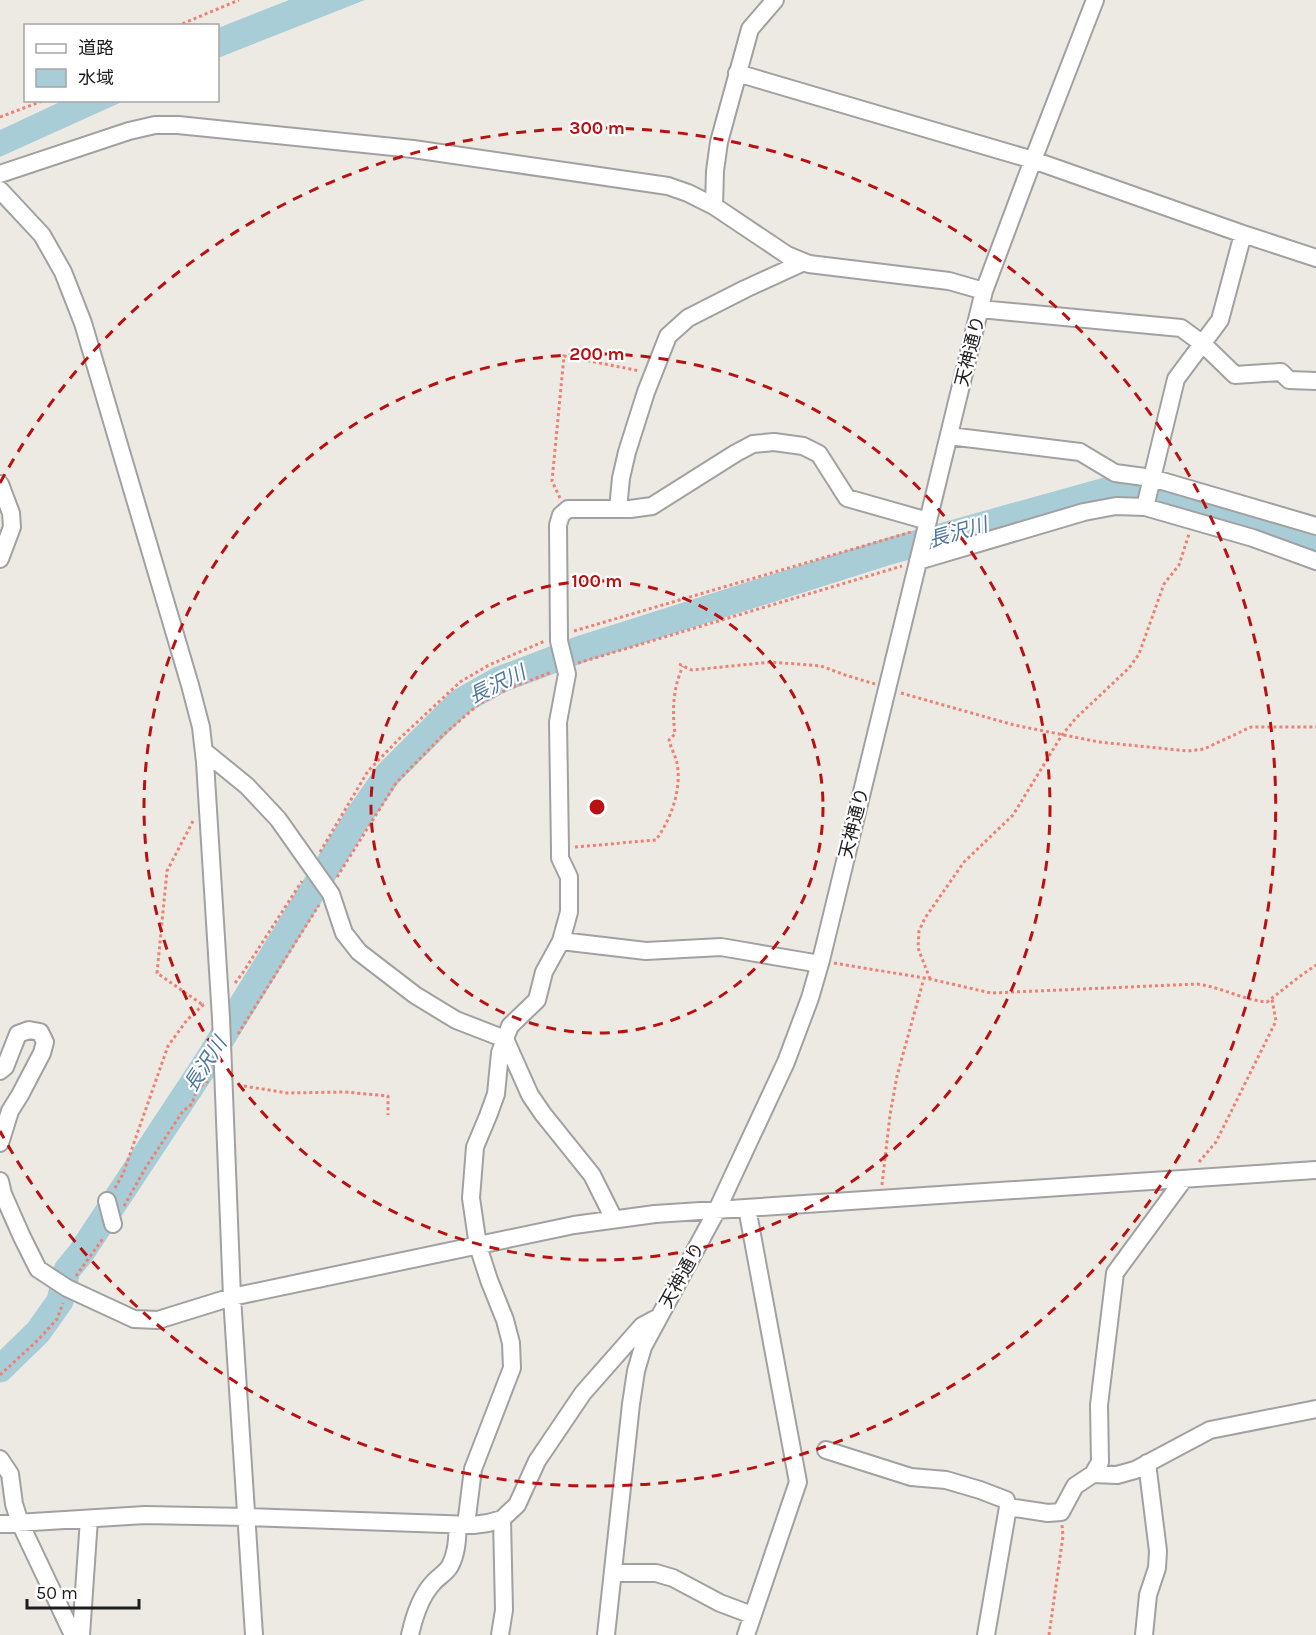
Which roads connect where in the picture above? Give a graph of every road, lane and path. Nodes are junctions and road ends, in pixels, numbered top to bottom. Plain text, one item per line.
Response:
1 (239, 0) edge
2 (775, 0) edge
3 (1095, 0) edge
4 (182, 24) edge
5 (737, 73) junction
6 (40, 102) edge
7 (0, 117) edge
8 (1033, 160) junction
9 (0, 174) edge
10 (0, 190) edge
11 (714, 206) junction
12 (1243, 234) junction
13 (1316, 258) edge
14 (804, 262) junction
15 (984, 291) junction
16 (980, 309) junction
17 (1203, 344) junction
18 (654, 374) junction
19 (1316, 381) edge
20 (949, 436) junction
21 (1152, 478) junction
22 (0, 484) edge
23 (1145, 506) junction
24 (618, 509) junction
25 (565, 511) junction
26 (1194, 520) junction
27 (927, 526) junction
28 (1316, 526) edge
29 (0, 559) edge
30 (919, 561) junction
31 (1316, 561) edge
32 (559, 638) junction
33 (565, 667) junction
34 (887, 688) junction
35 (1316, 728) edge
36 (1062, 735) junction
37 (204, 752) junction
38 (208, 805) junction
39 (560, 849) junction
40 (313, 867) junction
41 (328, 889) junction
42 (561, 941) junction
43 (820, 962) junction
44 (1316, 965) edge
45 (924, 978) junction
46 (930, 979) junction
47 (220, 999) junction
48 (1272, 999) junction
49 (203, 1005) junction
50 (504, 1039) junction
51 (223, 1055) junction
52 (0, 1071) edge
53 (224, 1083) junction
54 (388, 1115) dead end
55 (0, 1143) edge
56 (1316, 1170) edge
57 (1184, 1179) junction
58 (0, 1181) edge
59 (881, 1199) junction
60 (106, 1201) joint
61 (747, 1208) junction
62 (717, 1210) junction
63 (614, 1220) junction
64 (113, 1224) dead end
65 (478, 1246) junction
66 (232, 1297) junction
67 (659, 1317) junction
68 (1316, 1409) edge
69 (826, 1450) dead end
70 (0, 1459) edge
71 (1147, 1463) junction
72 (1093, 1474) junction
73 (1008, 1507) junction
74 (1061, 1512) junction
75 (247, 1517) junction
76 (89, 1519) junction
77 (502, 1519) junction
78 (20, 1523) junction
79 (0, 1524) edge
80 (462, 1525) junction
81 (613, 1574) junction
82 (752, 1615) junction
83 (73, 1635) edge
84 (81, 1635) edge
85 (254, 1635) edge
86 (410, 1635) edge
87 (500, 1635) edge
88 (606, 1635) edge
89 (746, 1635) edge
90 (986, 1635) edge
91 (1049, 1635) edge
92 (1144, 1635) edge

1 - 4 path
2 - 5 street
3 - 8 street, 天神通り
5 - 8 street
5 - 11 street
6 - 7 path
8 - 12 street
8 - 15 street, 天神通り
9 - 11 street
10 - 37 street
11 - 14 street
12 - 13 street
12 - 17 street
14 - 15 street
14 - 18 street
15 - 16 street, 天神通り
16 - 17 street
16 - 20 street, 天神通り
17 - 19 street
17 - 21 street
18 - 24 street
18 - 25 path
20 - 21 street
20 - 27 street, 天神通り
21 - 23 street
21 - 28 street
22 - 29 street
23 - 26 street
23 - 30 street
24 - 25 street
24 - 27 street
25 - 32 street
26 - 31 street
26 - 36 path
27 - 30 street, 天神通り
27 - 32 path
30 - 33 path
30 - 34 street, 天神通り
32 - 33 street
32 - 40 path
33 - 39 street
33 - 41 path
34 - 36 path
34 - 39 path
34 - 43 street, 天神通り
35 - 36 path
36 - 46 path
37 - 38 street
37 - 40 street
38 - 47 street
38 - 49 path
39 - 42 street
40 - 41 street
40 - 47 path
41 - 50 street
41 - 51 path
42 - 43 street
42 - 50 street
43 - 45 path
43 - 62 street, 天神通り
44 - 48 path
45 - 46 path
45 - 59 path
46 - 48 path
47 - 49 path
47 - 51 street
48 - 57 path
49 - 60 path
50 - 63 street
50 - 65 street
51 - 53 street
52 - 55 street
53 - 54 path
53 - 66 street
56 - 57 street
57 - 59 street
57 - 72 street
58 - 66 street
59 - 61 street
60 - 64 street
61 - 62 street
61 - 82 street
62 - 63 street
62 - 67 street, 天神通り
63 - 65 street
65 - 66 street
65 - 80 street
66 - 75 street
67 - 77 street
67 - 81 street, 天神通り
68 - 71 street
69 - 73 street
70 - 78 street
71 - 72 street
71 - 92 street
72 - 74 street
73 - 74 street
73 - 90 street
74 - 91 path
75 - 76 street
75 - 80 street
75 - 85 street
76 - 78 street
76 - 84 street
77 - 80 street
77 - 87 street
78 - 79 street
78 - 83 street
80 - 86 street
81 - 82 street
81 - 88 street, 天神通り
82 - 89 street

